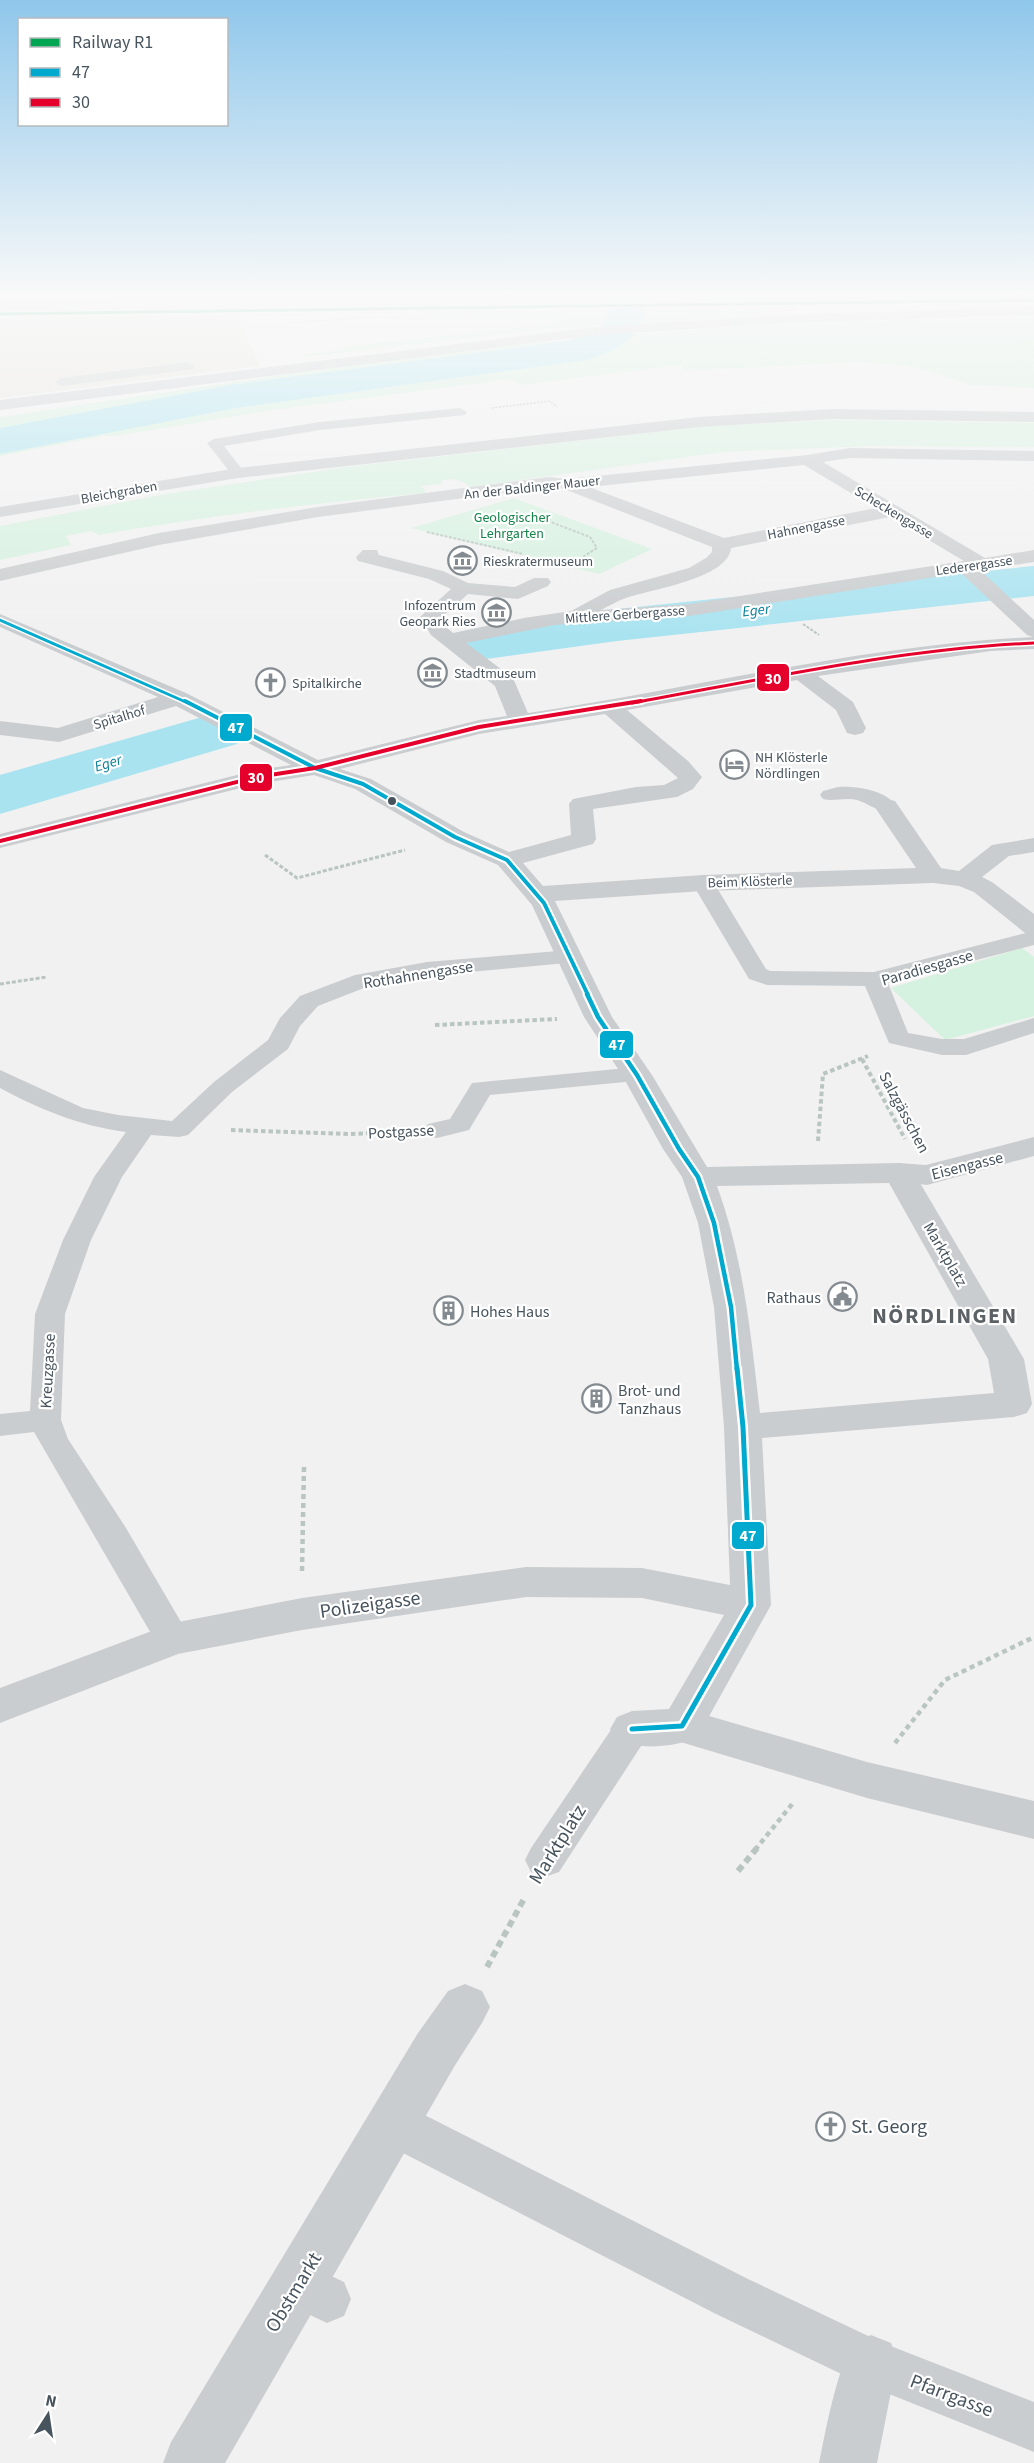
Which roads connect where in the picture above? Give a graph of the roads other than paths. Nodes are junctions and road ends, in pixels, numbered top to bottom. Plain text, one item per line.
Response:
1 (460, 412) dead end
2 (1034, 417) edge
3 (1034, 456) edge
4 (807, 460) junction
5 (238, 473) junction
6 (566, 484) junction
7 (891, 511) junction
8 (0, 512) edge
9 (722, 544) junction
10 (370, 554) road end
11 (1034, 556) edge
12 (914, 574) joint
13 (0, 575) edge
14 (981, 576) junction
15 (541, 582) road end
16 (464, 588) junction
17 (567, 618) junction
18 (0, 621) edge
19 (1034, 631) edge
20 (448, 640) junction
21 (1034, 644) edge
22 (800, 672) junction
23 (178, 698) junction
24 (610, 707) junction
25 (520, 721) junction
26 (0, 728) edge
27 (855, 728) dead end
28 (59, 735) junction
29 (10, 749) dead end
30 (315, 768) junction
31 (836, 802) dead end
32 (892, 815) joint
33 (0, 841) edge
34 (1034, 845) edge
35 (507, 860) junction
36 (933, 875) junction
37 (964, 879) junction
38 (703, 883) junction
39 (537, 894) junction
40 (1034, 927) edge
41 (1034, 938) edge
42 (569, 957) junction
43 (874, 979) junction
44 (1034, 1025) edge
45 (637, 1074) junction
46 (1, 1080) edge
47 (143, 1128) junction
48 (437, 1130) road end
49 (1034, 1146) edge
50 (688, 1163) junction
51 (913, 1174) junction
52 (1024, 1403) edge
53 (45, 1420) junction
54 (0, 1425) edge
55 (743, 1428) junction
56 (751, 1605) junction
57 (172, 1639) junction
58 (0, 1706) edge
59 (682, 1726) junction
60 (632, 1729) joint
61 (1034, 1820) edge
62 (545, 1860) road end
63 (465, 2007) road end
64 (395, 2122) junction
65 (871, 2363) junction
66 (1034, 2427) edge
67 (192, 2463) edge
68 (848, 2463) edge

1 - 5 lane
2 - 5 street, Bleichgraben
3 - 4 street, An der Baldinger Mauer
4 - 6 street, An der Baldinger Mauer
4 - 7 street, Scheckengasse
5 - 8 street, Bleichgraben
6 - 9 street
6 - 13 street, An der Baldinger Mauer
7 - 9 street, Hahnengasse
7 - 14 street, Scheckengasse
9 - 17 street
10 - 16 street
11 - 14 street, Lederergasse
12 - 14 street, Lederergasse
12 - 17 street, Mittlere Gerbergasse
14 - 19 street, Scheckengasse
15 - 16 street
16 - 20 street
17 - 20 street, Mittlere Gerbergasse
18 - 23 street
20 - 25 street
21 - 22 street
22 - 24 street
22 - 27 street
23 - 28 street, Spitalhof
23 - 30 street
24 - 25 street
24 - 35 street
25 - 30 street
26 - 28 street, Spitalhof
28 - 29 street, Spitalhof
30 - 33 street
30 - 35 street
31 - 32 lane
32 - 36 street
34 - 37 street
35 - 39 street
36 - 37 street, Beim Klösterle
36 - 38 street, Beim Klösterle
37 - 40 street
38 - 39 street, Beim Klösterle
38 - 43 lane
39 - 42 street
41 - 43 lane, Paradiesgasse
42 - 45 street
42 - 47 lane, Rothahnengasse
43 - 44 lane, Paradiesgasse
45 - 48 lane, Postgasse
45 - 50 street
46 - 47 lane
47 - 53 lane, Kreuzgasse
49 - 51 street, Eisengasse
50 - 51 street
50 - 55 street
51 - 52 street, Marktplatz
52 - 55 street, Marktplatz
53 - 54 lane
53 - 57 lane, Kreuzgasse
55 - 56 street
56 - 57 street, Polizeigasse
56 - 59 street
57 - 58 street, Polizeigasse
59 - 60 street, Marktplatz
59 - 61 street, Marktplatz
60 - 62 lane, Marktplatz
63 - 64 street, Obstmarkt
64 - 65 lane, Pfarrgasse
64 - 67 street, Obstmarkt
65 - 66 lane, Pfarrgasse
65 - 68 street

